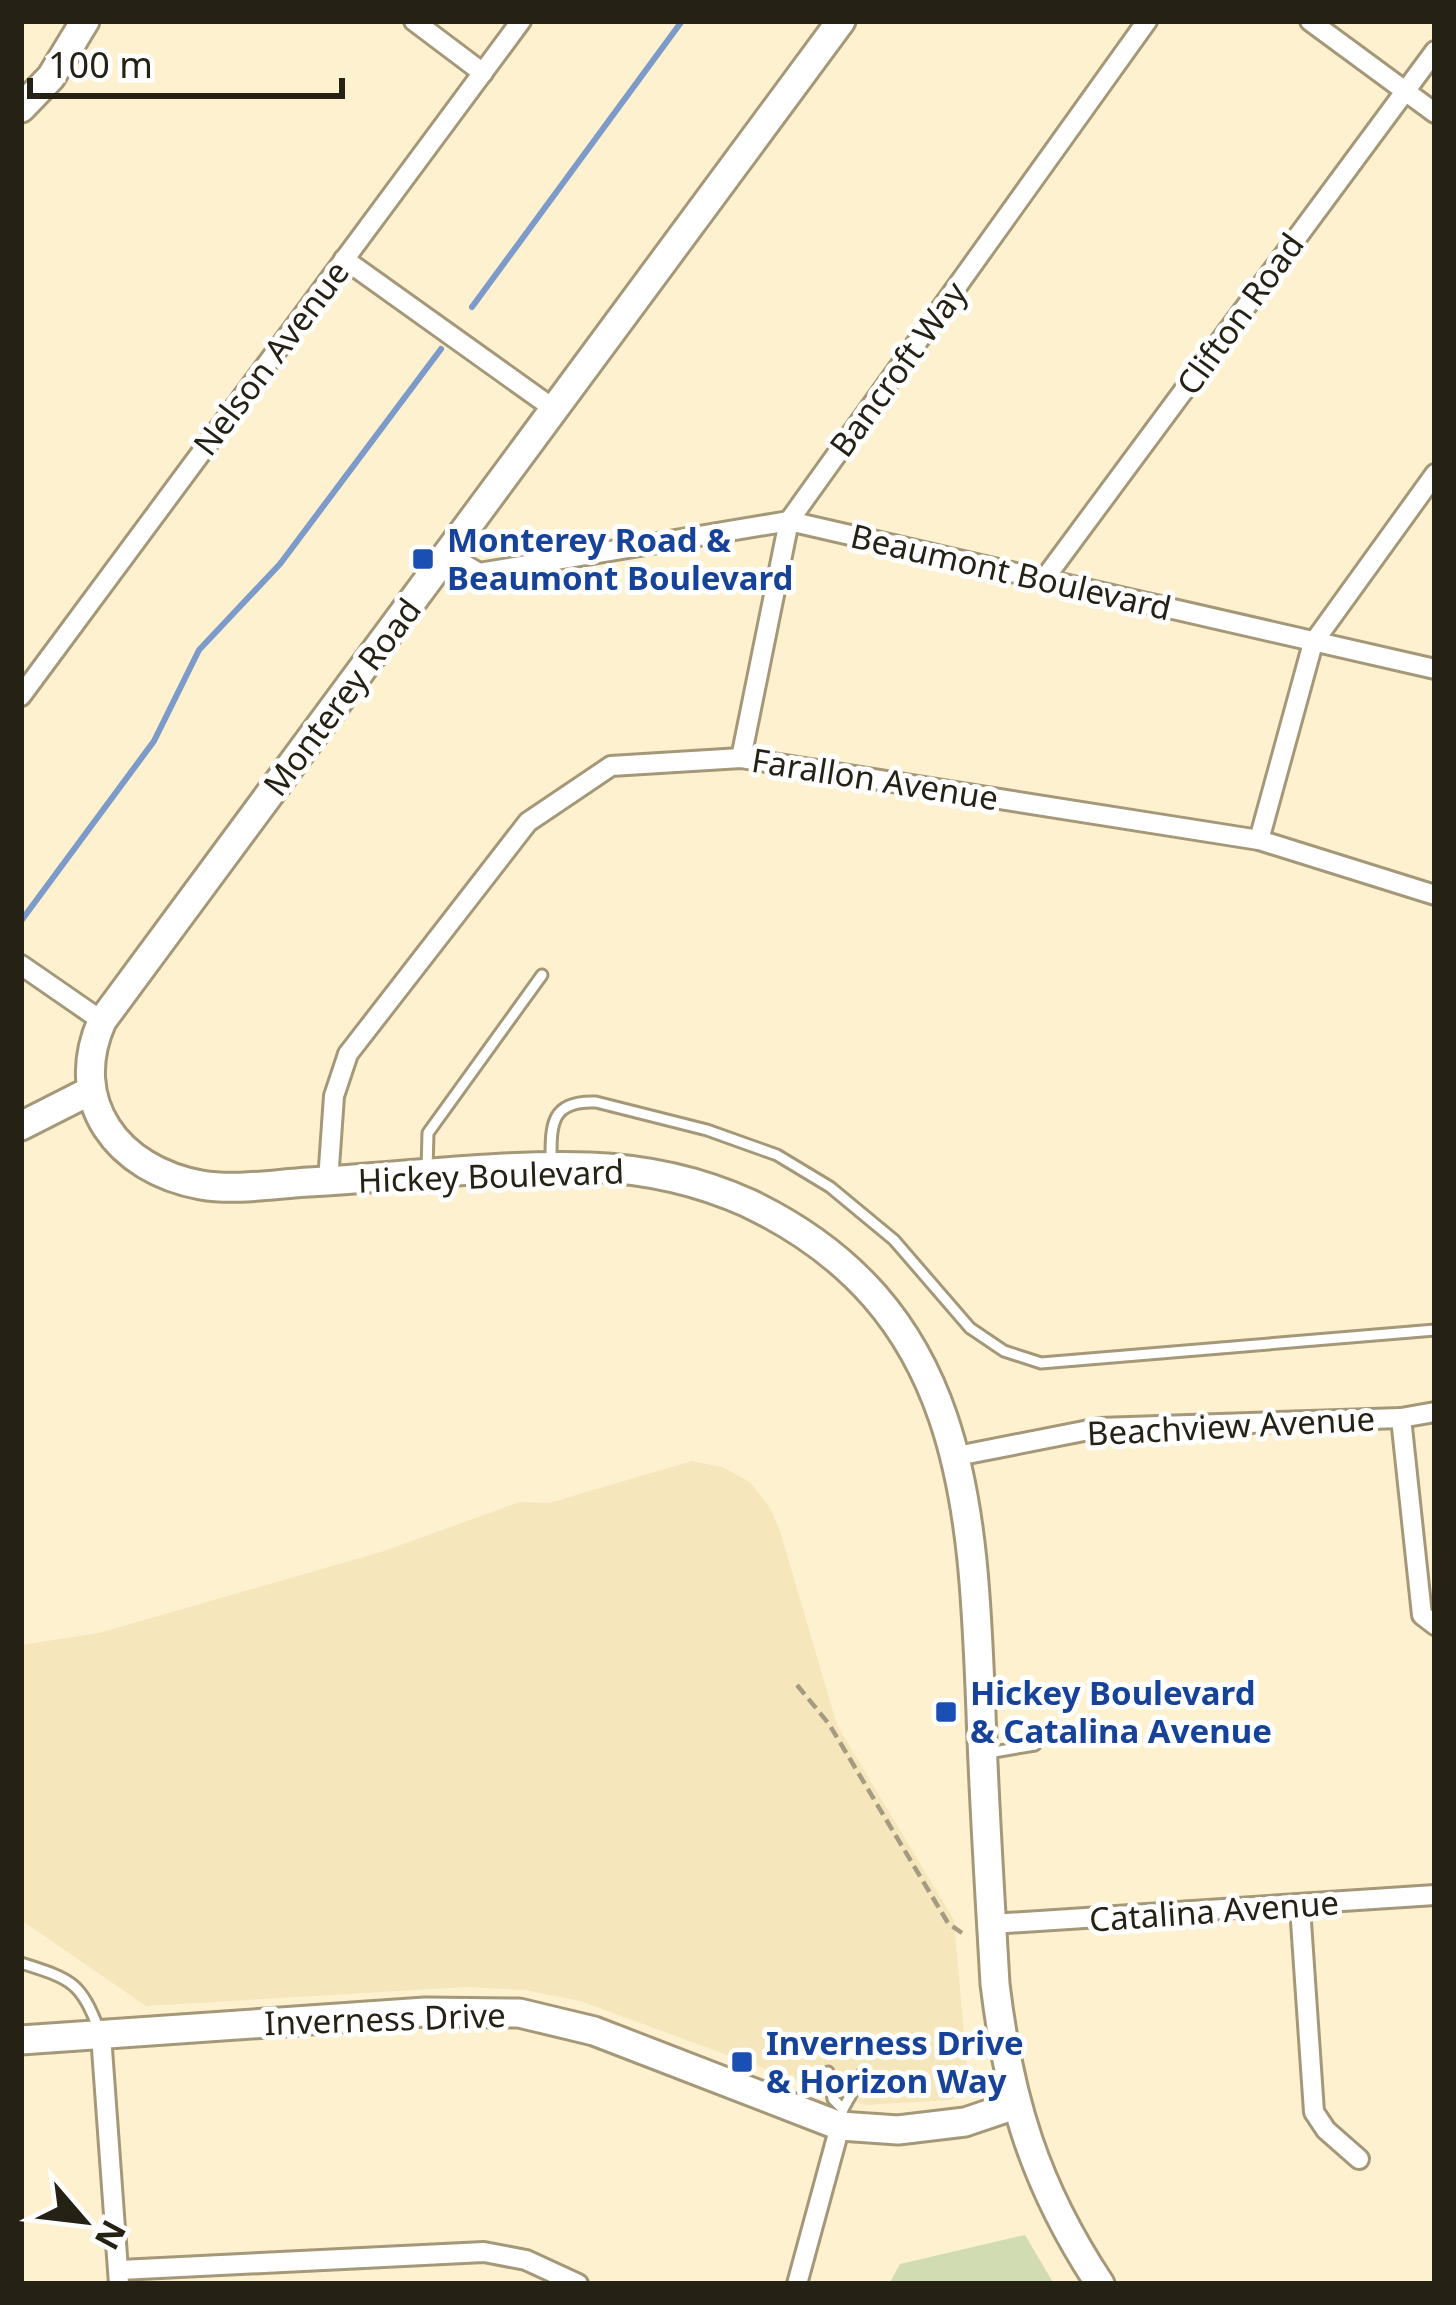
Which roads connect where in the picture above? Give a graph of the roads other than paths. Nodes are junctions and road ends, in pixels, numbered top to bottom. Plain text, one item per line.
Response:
1 (85, 21) edge
2 (413, 21) edge
3 (521, 21) edge
4 (841, 21) edge
5 (1147, 21) edge
6 (1310, 21) edge
7 (1435, 51) edge
8 (483, 73) junction
9 (1405, 91) junction
10 (21, 108) edge
11 (1435, 113) edge
12 (344, 259) junction
13 (554, 409) junction
14 (1435, 474) edge
15 (789, 521) junction
16 (447, 554) junction
17 (1045, 578) junction
18 (1313, 643) junction
19 (1435, 669) edge
20 (28, 674) edge
21 (21, 696) edge
22 (741, 758) junction
23 (1259, 840) junction
24 (1435, 895) edge
25 (21, 965) edge
26 (542, 975) dead end
27 (102, 1021) junction
28 (90, 1091) junction
29 (21, 1126) edge
30 (551, 1168) junction
31 (427, 1175) junction
32 (328, 1181) junction
33 (1435, 1330) edge
34 (1435, 1412) edge
35 (1401, 1418) junction
36 (957, 1456) junction
37 (1435, 1625) edge
38 (980, 1690) junction
39 (1030, 1692) dead end
40 (1035, 1745) dead end
41 (982, 1754) junction
42 (1435, 1895) edge
43 (1300, 1907) junction
44 (992, 1924) junction
45 (21, 1963) edge
46 (101, 2035) junction
47 (21, 2040) edge
48 (828, 2072) dead end
49 (863, 2073) dead end
50 (1015, 2105) junction
51 (841, 2117) junction
52 (1359, 2158) dead end
53 (120, 2277) edge
54 (578, 2284) edge
55 (797, 2284) edge
56 (1100, 2284) edge

1 - 10 main road
2 - 8 street
3 - 8 street, Nelson Avenue
4 - 13 main road, Monterey Road
5 - 15 street, Bancroft Way
6 - 9 street
7 - 9 street, Clifton Road
8 - 12 street, Nelson Avenue
9 - 11 street
9 - 17 street, Clifton Road
12 - 13 street
12 - 20 street, Nelson Avenue
13 - 16 main road, Monterey Road
14 - 18 street
15 - 16 street, Beaumont Boulevard
15 - 17 street, Beaumont Boulevard
15 - 22 street, Bancroft Way
16 - 27 main road, Monterey Road
17 - 18 street, Beaumont Boulevard
18 - 19 street, Beaumont Boulevard
18 - 23 street
20 - 21 street, Nelson Avenue
22 - 23 street, Farallon Avenue
22 - 32 street, Farallon Avenue
23 - 24 street, Farallon Avenue
25 - 27 street
26 - 31 lane
27 - 28 main road, Monterey Road
28 - 29 main road
28 - 32 main road, Hickey Boulevard
30 - 31 main road, Hickey Boulevard
30 - 33 lane
30 - 36 main road, Hickey Boulevard
31 - 32 main road, Hickey Boulevard
34 - 35 street, Beachview Avenue
35 - 36 street, Beachview Avenue
35 - 37 street
36 - 38 main road, Hickey Boulevard
38 - 39 lane
38 - 41 main road, Hickey Boulevard
40 - 41 lane
41 - 44 main road, Hickey Boulevard
42 - 43 street, Catalina Avenue
43 - 44 street, Catalina Avenue
43 - 52 street
44 - 50 main road, Hickey Boulevard
45 - 46 lane
46 - 47 main road, Inverness Drive
46 - 51 main road, Inverness Drive
46 - 53 street
48 - 51 lane
49 - 51 lane
50 - 51 main road, Inverness Drive
50 - 56 main road, Hickey Boulevard
51 - 55 street
53 - 54 street

